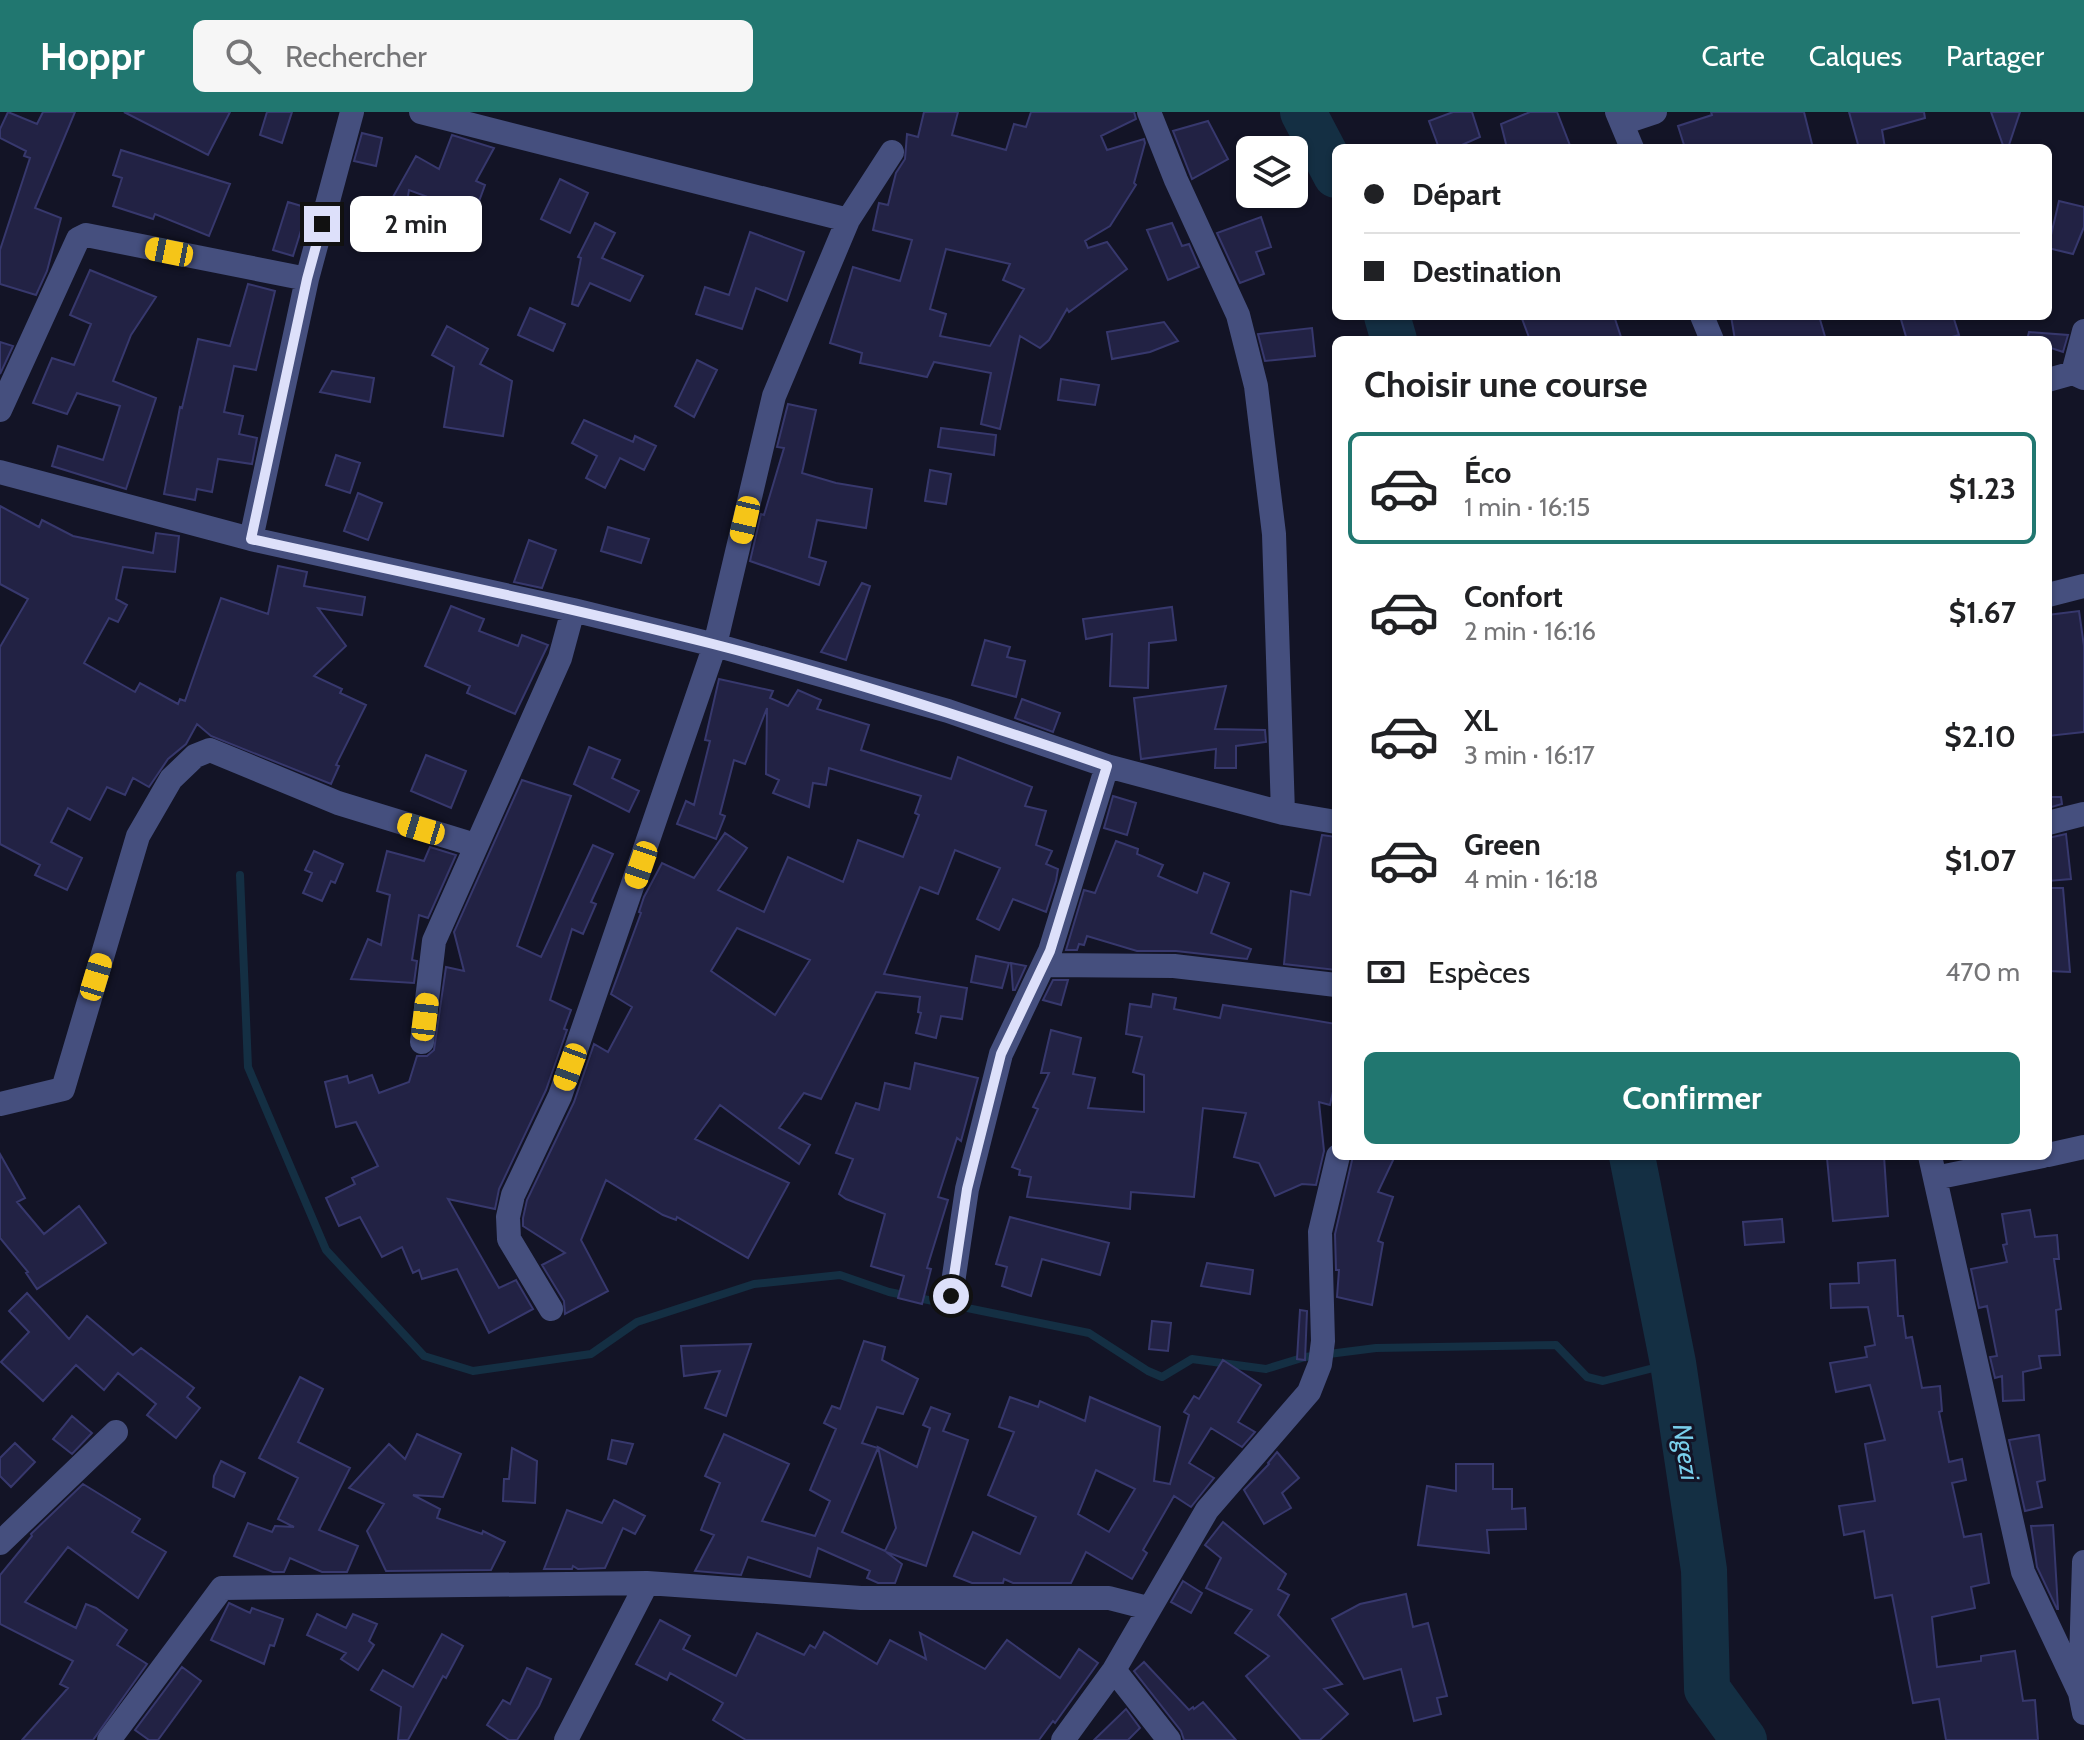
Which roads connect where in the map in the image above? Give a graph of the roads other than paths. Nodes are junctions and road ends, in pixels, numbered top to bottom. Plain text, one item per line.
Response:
1 (352, 112) edge
2 (421, 112) edge
3 (1149, 112) edge
4 (1655, 112) edge
5 (1619, 118) edge
6 (1630, 144) edge
7 (892, 152) dead end
8 (848, 220) junction
9 (307, 279) junction
10 (2084, 331) edge
11 (2078, 376) edge
12 (2052, 379) edge
13 (0, 410) edge
14 (0, 472) edge
15 (251, 539) junction
16 (2084, 586) edge
17 (2052, 594) edge
18 (573, 610) junction
19 (715, 645) junction
20 (1107, 766) junction
21 (1283, 813) junction
22 (2084, 814) edge
23 (1332, 821) edge
24 (2052, 822) edge
25 (475, 845) junction
26 (1045, 965) junction
27 (1332, 985) edge
28 (422, 1042) dead end
29 (0, 1104) edge
30 (2084, 1147) edge
31 (2052, 1154) edge
32 (1337, 1160) edge
33 (2004, 1160) edge
34 (1932, 1167) edge
35 (951, 1296) dead end
36 (551, 1309) dead end
37 (116, 1432) dead end
38 (0, 1543) edge
39 (2084, 1562) edge
40 (647, 1583) junction
41 (1148, 1608) junction
42 (1114, 1670) junction
43 (2082, 1703) edge
44 (109, 1740) edge
45 (566, 1740) edge
46 (1063, 1740) edge
47 (1169, 1740) edge

1 - 9 street
2 - 8 street
3 - 21 street
4 - 5 street
5 - 6 street
7 - 8 street
8 - 19 street
9 - 13 street
9 - 15 street
10 - 11 street
11 - 12 street
14 - 15 street
15 - 18 street
16 - 17 street
18 - 19 street
18 - 25 street
19 - 20 street
19 - 36 street
20 - 21 street
20 - 26 street
21 - 23 street
22 - 24 street
25 - 28 street
25 - 29 street
26 - 27 street
26 - 35 street
30 - 31 street
32 - 41 street
33 - 34 street
34 - 43 street
37 - 38 street
39 - 43 street
40 - 41 street
40 - 44 street
40 - 45 street
41 - 42 street
42 - 46 street
42 - 47 street

